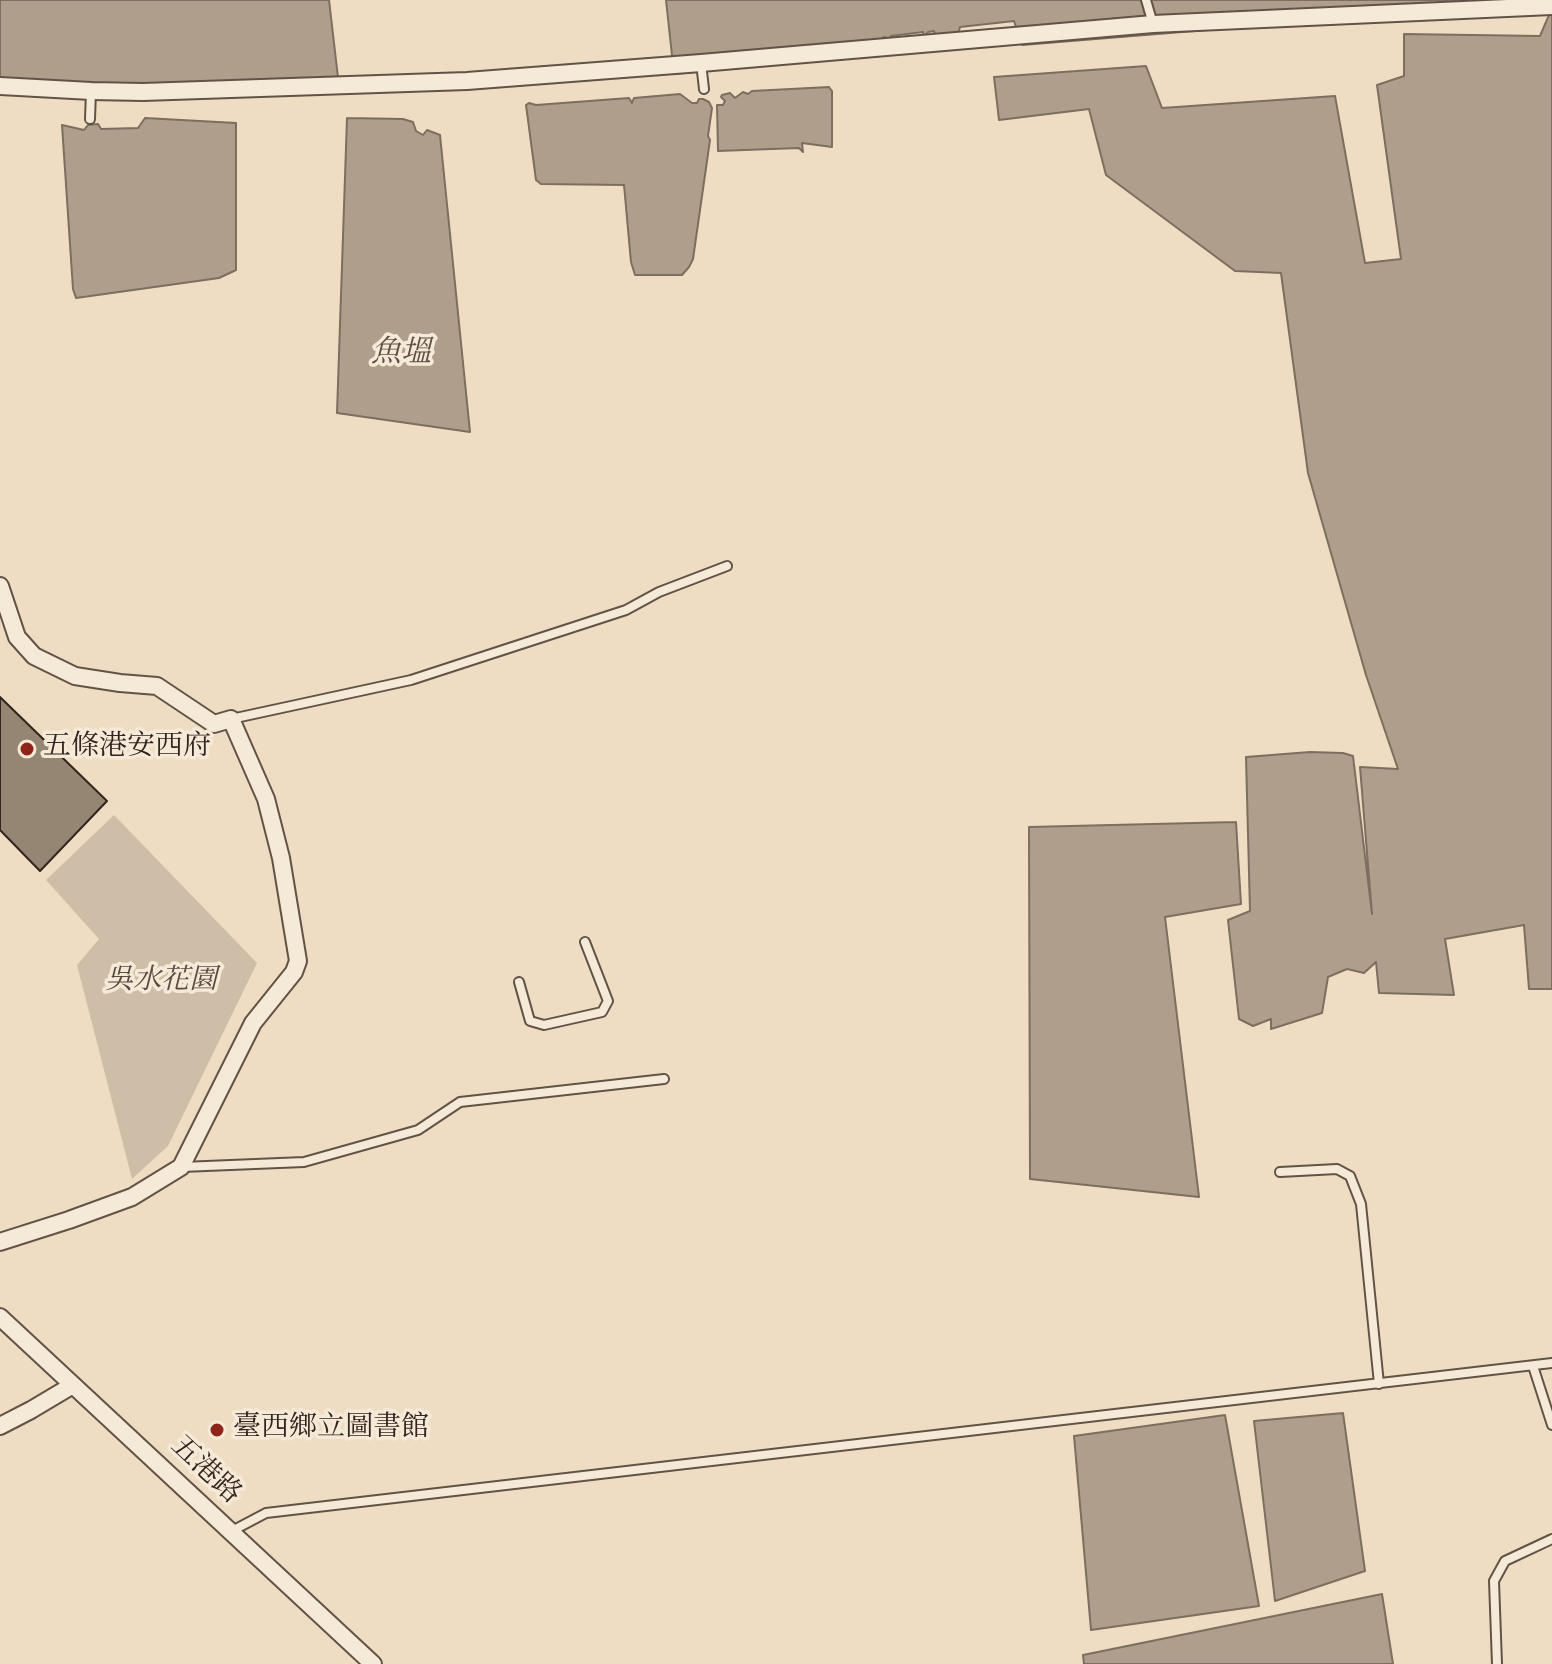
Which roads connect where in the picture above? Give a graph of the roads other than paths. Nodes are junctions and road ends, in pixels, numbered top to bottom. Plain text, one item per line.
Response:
1 (1146, 0) edge
2 (1552, 6) edge
3 (1153, 24) junction
4 (701, 63) junction
5 (0, 86) edge
6 (704, 89) dead end
7 (91, 91) junction
8 (90, 119) dead end
9 (727, 566) dead end
10 (0, 586) edge
11 (231, 719) junction
12 (585, 942) dead end
13 (519, 982) dead end
14 (664, 1079) dead end
15 (181, 1167) junction
16 (1280, 1172) dead end
17 (0, 1242) edge
18 (0, 1317) edge
19 (1552, 1363) edge
20 (1533, 1366) junction
21 (1379, 1384) junction
22 (73, 1385) junction
23 (1552, 1425) edge
24 (0, 1426) edge
25 (229, 1533) junction
26 (1552, 1539) edge
27 (373, 1664) edge
28 (1497, 1664) edge

1 - 3 lane
2 - 3 street
3 - 4 street
4 - 6 lane
4 - 7 street
5 - 7 street
7 - 8 lane
9 - 11 lane
10 - 11 street
11 - 15 street
12 - 13 lane
14 - 15 lane
15 - 17 street
16 - 21 lane
18 - 22 street, 五港路
19 - 20 lane
20 - 21 lane
20 - 23 lane
21 - 25 lane
22 - 24 street
22 - 25 street, 五港路
25 - 27 street, 五港路
26 - 28 lane

